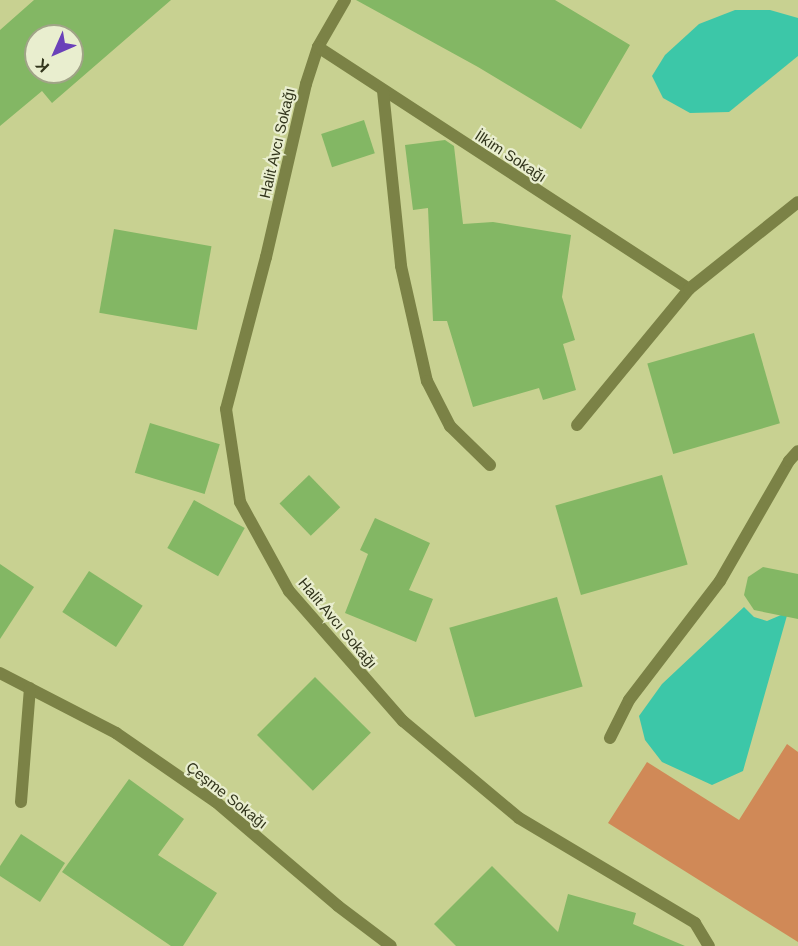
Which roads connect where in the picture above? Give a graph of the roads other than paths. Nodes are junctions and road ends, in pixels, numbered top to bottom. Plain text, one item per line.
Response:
1 (345, 0) edge
2 (318, 47) junction
3 (383, 91) junction
4 (798, 202) edge
5 (689, 289) junction
6 (577, 425) dead end
7 (798, 451) edge
8 (490, 465) dead end
9 (0, 673) edge
10 (30, 688) junction
11 (610, 738) dead end
12 (21, 802) dead end
13 (391, 946) edge
14 (709, 946) edge

1 - 2 street, Halit Avcı Sokağı
2 - 3 street, İlkim Sokağı
2 - 14 street, Halit Avcı Sokağı
3 - 5 street, İlkim Sokağı
3 - 8 street
4 - 5 street
5 - 6 street
7 - 11 street
9 - 10 street, Çeşme Sokağı
10 - 12 street
10 - 13 street, Çeşme Sokağı

